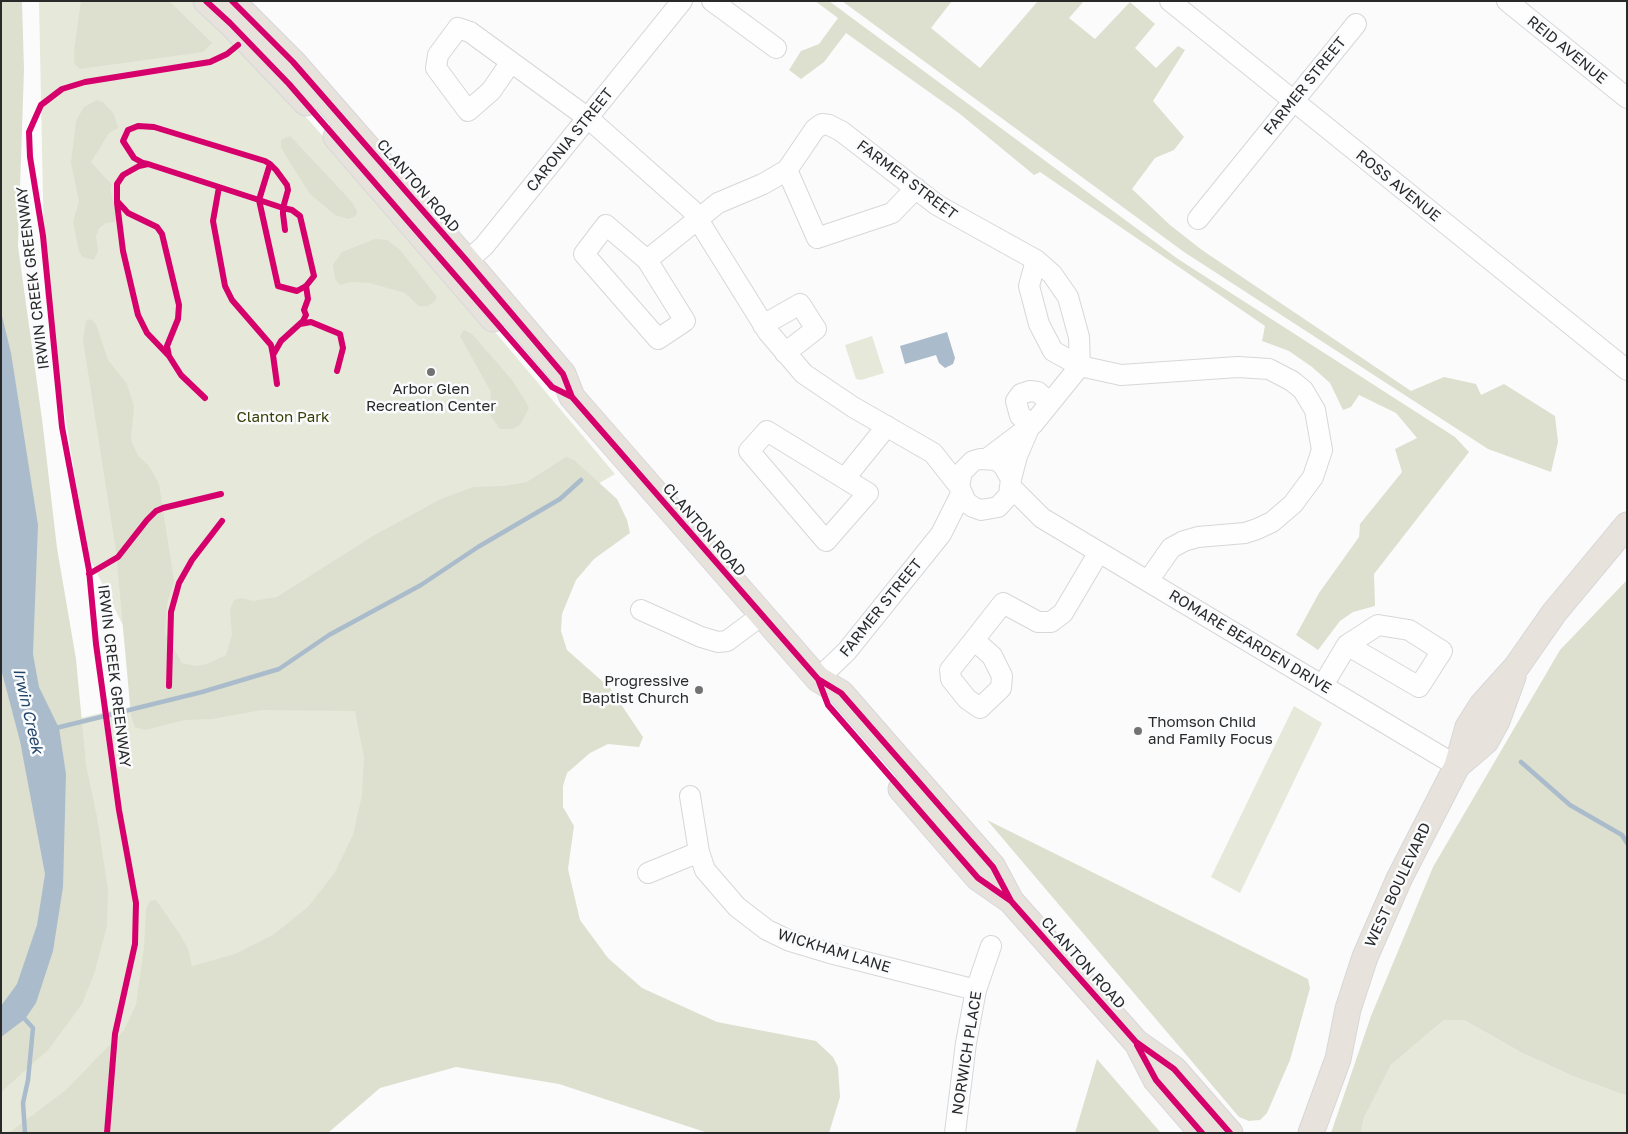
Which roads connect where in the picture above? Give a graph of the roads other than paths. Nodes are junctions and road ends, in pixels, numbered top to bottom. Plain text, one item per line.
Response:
1 (206, 1) edge
2 (682, 1) edge
3 (712, 1) edge
4 (1170, 1) edge
5 (1507, 1) edge
6 (238, 9) edge
7 (1356, 24) dead end
8 (776, 48) dead end
9 (510, 62) dead end
10 (1627, 98) edge
11 (1293, 101) junction
12 (588, 118) junction
13 (786, 170) junction
14 (916, 188) junction
15 (700, 219) junction
16 (1198, 219) dead end
17 (647, 260) junction
18 (1036, 260) junction
19 (460, 267) junction
20 (764, 325) junction
21 (785, 353) junction
22 (1080, 366) junction
23 (1627, 370) edge
24 (1050, 403) junction
25 (886, 426) junction
26 (1031, 426) junction
27 (933, 453) junction
28 (981, 460) junction
29 (845, 478) junction
30 (1011, 483) junction
31 (960, 490) junction
32 (990, 508) junction
33 (1042, 518) junction
34 (1627, 525) edge
35 (941, 534) junction
36 (1099, 552) junction
37 (1148, 581) junction
38 (641, 610) dead end
39 (762, 615) junction
40 (974, 640) dead end
41 (1348, 645) dead end
42 (818, 679) junction
43 (1323, 685) junction
44 (1457, 766) junction
45 (690, 796) dead end
46 (699, 852) junction
47 (648, 872) dead end
48 (991, 946) dead end
49 (976, 990) junction
50 (1348, 1009) junction
51 (1136, 1042) junction
52 (955, 1133) edge
53 (1202, 1133) edge
54 (1230, 1133) edge
55 (1292, 1133) edge
56 (1311, 1133) edge

1 - 6 main road, CLANTON ROAD
2 - 12 street, CARONIA STREET
3 - 8 street
4 - 11 street, ROSS AVENUE
5 - 10 street, REID AVENUE
6 - 19 main road, CLANTON ROAD
7 - 11 street, FARMER STREET
9 - 12 street
11 - 16 street, FARMER STREET
11 - 23 street, ROSS AVENUE
12 - 15 street
12 - 19 street, CARONIA STREET
13 - 14 street, FARMER STREET
13 - 14 street
13 - 15 street, FARMER STREET
14 - 18 street, FARMER STREET
15 - 17 street, FARMER STREET
15 - 20 street
17 - 17 street
18 - 22 street, FARMER STREET
18 - 22 street
19 - 39 main road, CLANTON ROAD
20 - 21 street
20 - 21 street
21 - 25 street
22 - 24 street
22 - 37 street
24 - 26 street
24 - 26 street
25 - 27 street
25 - 29 street
26 - 28 street
26 - 30 street
27 - 28 street
27 - 31 street
28 - 30 street
28 - 31 street
29 - 29 street
30 - 32 street
30 - 33 street, ROMARE BEARDEN DRIVE
31 - 32 street
31 - 35 street, FARMER STREET
32 - 33 street, ROMARE BEARDEN DRIVE
32 - 35 street, FARMER STREET
33 - 36 street, ROMARE BEARDEN DRIVE
34 - 44 main road, WEST BOULEVARD
35 - 42 street, FARMER STREET
36 - 37 street, ROMARE BEARDEN DRIVE
36 - 40 street
37 - 43 street, ROMARE BEARDEN DRIVE
38 - 39 street
39 - 42 main road, CLANTON ROAD
41 - 43 street
42 - 51 main road, CLANTON ROAD
43 - 44 street, ROMARE BEARDEN DRIVE
44 - 50 main road, WEST BOULEVARD
45 - 46 street, WICKHAM LANE
46 - 47 street
46 - 49 street, WICKHAM LANE
48 - 49 street, NORWICH PLACE
49 - 52 street, NORWICH PLACE
50 - 55 main road, WEST BOULEVARD
50 - 56 main road, WEST BOULEVARD
51 - 53 main road, CLANTON ROAD
51 - 54 main road, CLANTON ROAD

